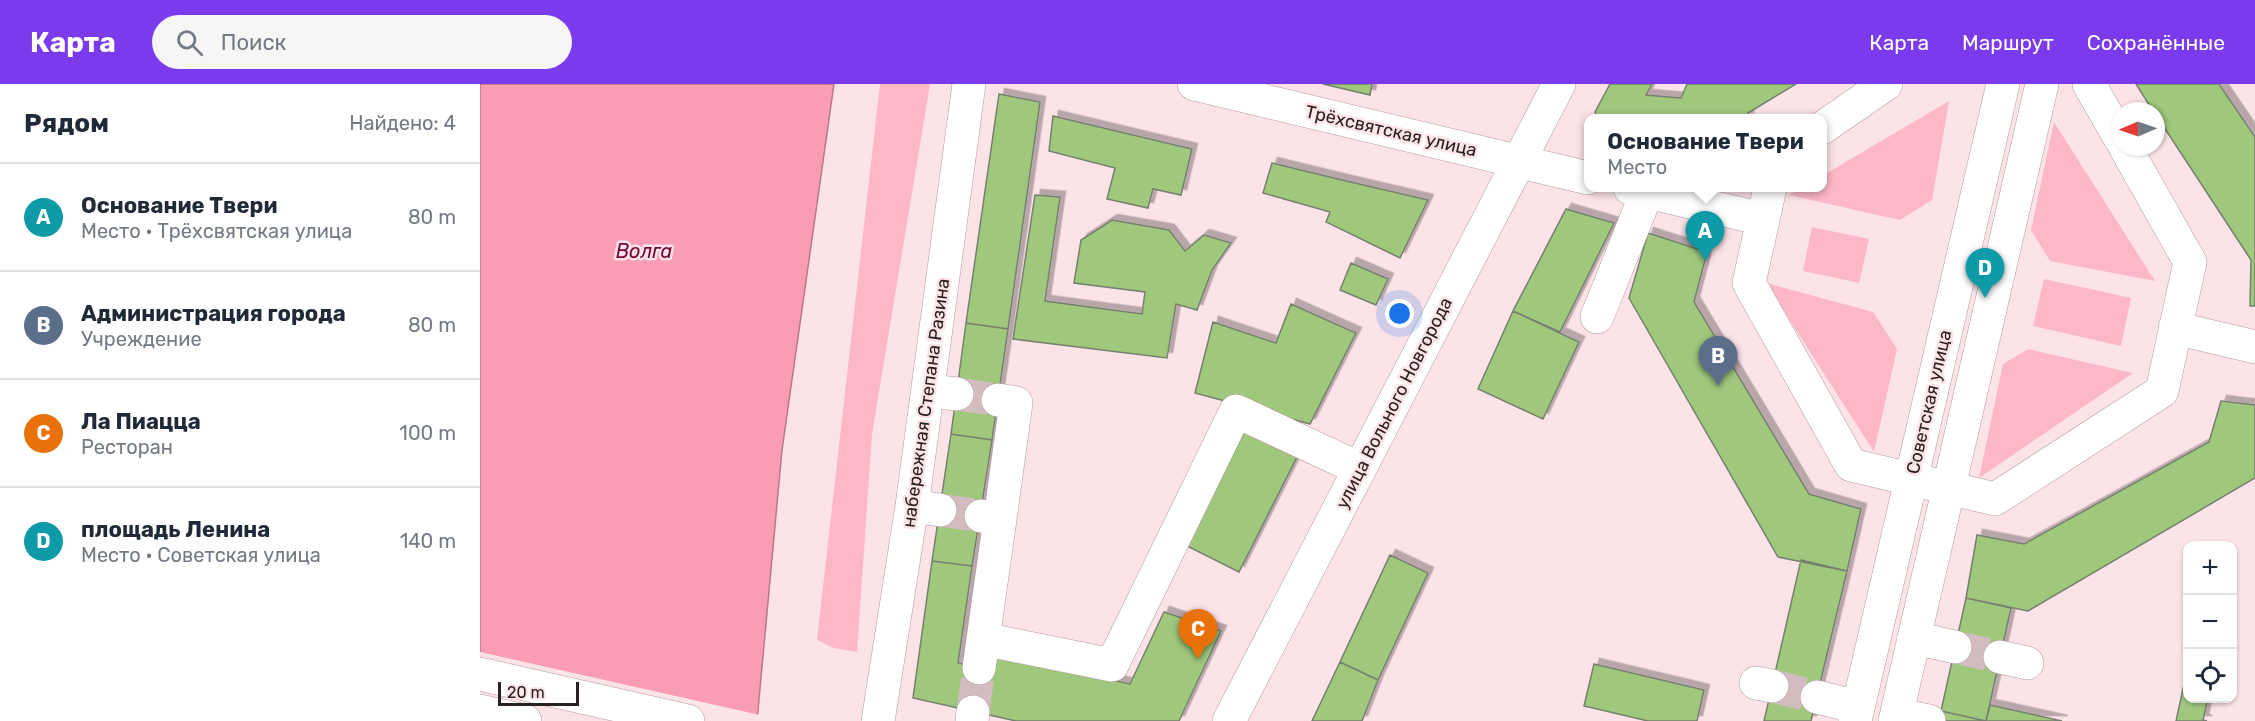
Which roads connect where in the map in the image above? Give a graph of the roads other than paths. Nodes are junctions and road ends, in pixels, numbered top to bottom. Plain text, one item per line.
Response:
1 (969, 84) edge
2 (1194, 84) edge
3 (1559, 84) edge
4 (1886, 84) edge
5 (2003, 84) edge
6 (2042, 84) edge
7 (2090, 84) edge
8 (2111, 122) edge
9 (1827, 125) edge
10 (2130, 156) edge
11 (1520, 161) junction
12 (1584, 176) edge
13 (1638, 192) edge
14 (1648, 192) edge
15 (1769, 192) edge
16 (1763, 219) junction
17 (1597, 317) dead end
18 (2175, 328) junction
19 (2255, 347) edge
20 (998, 400) tunnel mouth
21 (1360, 469) junction
22 (1911, 479) junction
23 (1949, 488) junction
24 (1914, 638) junction
25 (1955, 647) tunnel mouth
26 (480, 674) edge
27 (1817, 697) tunnel mouth
28 (480, 711) edge
29 (1857, 714) edge
30 (1896, 717) edge
31 (525, 721) edge
32 (688, 721) edge
33 (878, 721) edge
34 (1229, 721) edge
35 (1929, 721) edge

1 - 33 street, набережная Степана Разина
2 - 11 street, Трёхсвятская улица
3 - 11 street, улица Вольного Новгорода
4 - 9 street
5 - 22 street, Советская улица
6 - 23 street
7 - 8 street
10 - 18 street
11 - 12 street, Трёхсвятская улица
11 - 21 street, улица Вольного Новгорода
13 - 17 street
14 - 16 street
15 - 16 street
16 - 22 street
18 - 19 street
18 - 23 street
20 - 21 street
21 - 34 street, улица Вольного Новгорода
22 - 23 street
22 - 29 street, Советская улица
23 - 24 street
24 - 25 street
24 - 30 street
26 - 32 street
27 - 29 street
28 - 31 street
30 - 35 street

